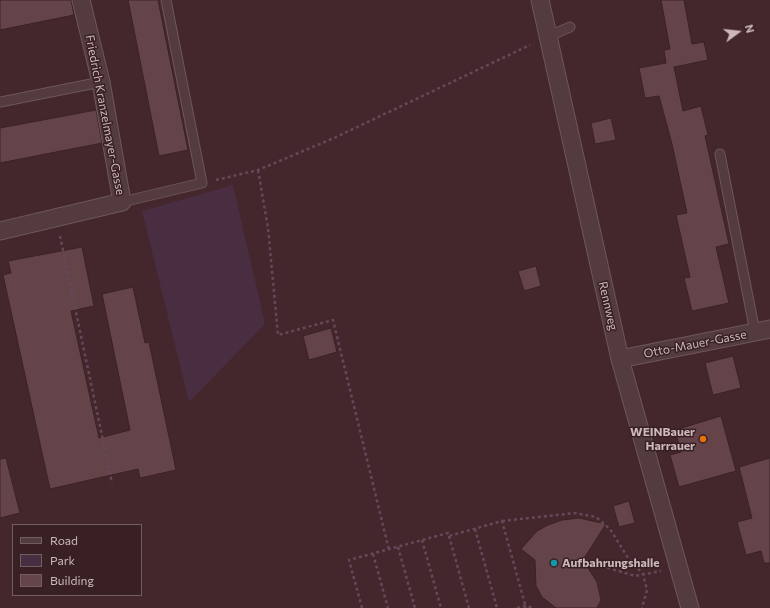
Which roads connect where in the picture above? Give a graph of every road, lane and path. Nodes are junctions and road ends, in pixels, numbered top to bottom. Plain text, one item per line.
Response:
1 (81, 0) edge
2 (166, 0) edge
3 (540, 0) edge
4 (570, 27) dead end
5 (547, 37) junction
6 (100, 82) junction
7 (0, 102) edge
8 (720, 154) dead end
9 (258, 170) junction
10 (202, 183) junction
11 (122, 202) junction
12 (56, 217) junction
13 (0, 231) edge
14 (763, 330) edge
15 (620, 359) junction
16 (112, 483) dead end
17 (502, 521) junction
18 (475, 529) junction
19 (449, 536) junction
20 (422, 540) junction
21 (398, 547) junction
22 (389, 550) junction
23 (373, 554) junction
24 (573, 557) dead end
25 (679, 568) junction
26 (643, 574) junction
27 (525, 607) edge
28 (362, 608) edge
29 (388, 608) edge
30 (415, 608) edge
31 (441, 608) edge
32 (469, 608) edge
33 (497, 608) edge
34 (518, 608) edge
35 (534, 608) edge
36 (642, 608) edge
37 (690, 608) edge

1 - 6 street, Friedrich Kranzelmayer-Gasse
2 - 10 lane
3 - 5 street, Rennweg
4 - 5 lane
5 - 9 path
5 - 15 street, Rennweg
6 - 7 lane
6 - 11 street, Friedrich Kranzelmayer-Gasse
8 - 14 lane
9 - 10 path
9 - 22 path
10 - 11 lane
11 - 12 street, Friedrich Kranzelmayer-Gasse
12 - 13 street, Friedrich Kranzelmayer-Gasse
12 - 16 path
14 - 15 street, Otto-Mauer-Gasse
15 - 25 street, Rennweg
17 - 18 path
17 - 26 path
17 - 27 path
18 - 19 path
18 - 33 path
19 - 20 path
19 - 32 path
20 - 21 path
20 - 31 path
21 - 22 path
21 - 30 path
22 - 23 path
23 - 28 path
23 - 29 path
24 - 26 path
25 - 26 path
25 - 37 street, Rennweg
26 - 36 path
27 - 34 path
27 - 35 path

